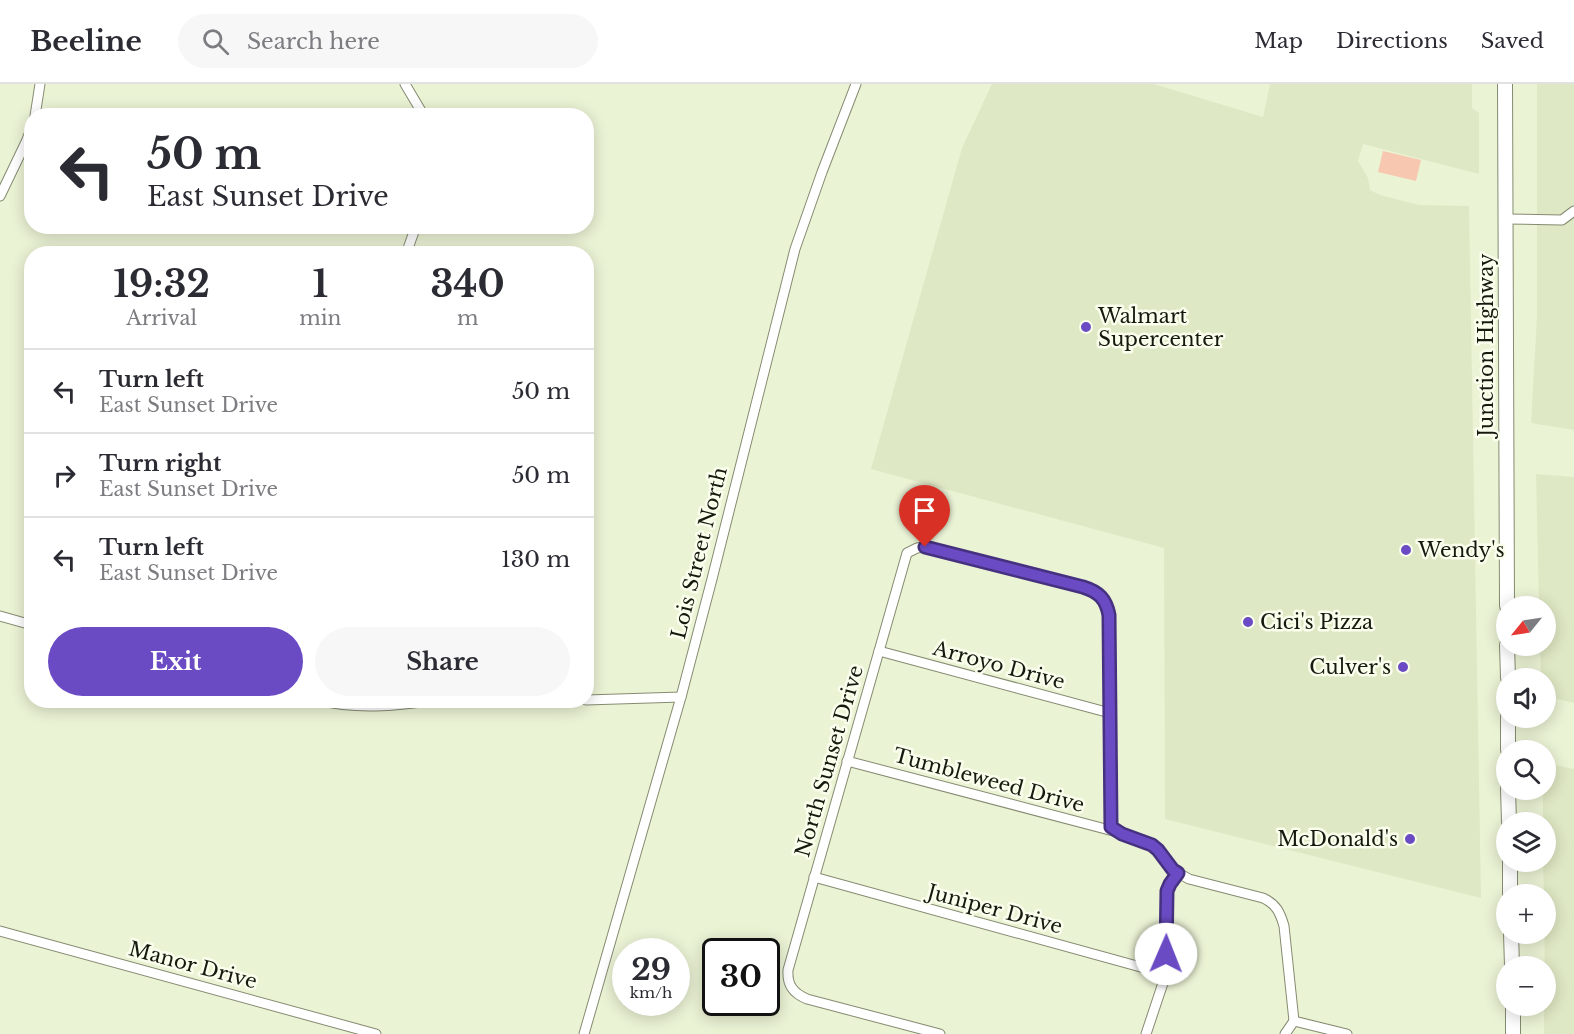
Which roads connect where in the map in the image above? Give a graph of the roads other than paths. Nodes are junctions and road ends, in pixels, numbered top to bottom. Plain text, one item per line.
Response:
1 (40, 84) edge
2 (405, 84) edge
3 (856, 84) edge
4 (1505, 84) edge
5 (36, 108) edge
6 (419, 108) edge
7 (24, 146) edge
8 (0, 196) edge
9 (1574, 211) edge
10 (1505, 219) junction
11 (1507, 596) edge
12 (0, 616) edge
13 (24, 623) edge
14 (879, 651) junction
15 (681, 697) junction
16 (594, 700) edge
17 (1110, 713) junction
18 (848, 761) junction
19 (1122, 834) junction
20 (1178, 873) junction
21 (814, 878) junction
22 (0, 931) edge
23 (1166, 974) junction
24 (1513, 1016) edge
25 (1294, 1021) junction
26 (376, 1034) edge
27 (584, 1034) edge
28 (940, 1034) edge
29 (1146, 1034) edge
30 (1285, 1034) edge
31 (1347, 1034) edge
32 (1513, 1034) edge

1 - 5 street
2 - 6 street
3 - 15 street, Lois Street North
4 - 10 main road, Junction Highway
7 - 8 street
9 - 10 street
10 - 11 main road, Junction Highway
12 - 13 street
14 - 17 street, Arroyo Drive
14 - 17 street, North Sunset Drive
14 - 18 street, North Sunset Drive
15 - 16 street
15 - 27 street, Lois Street North
17 - 19 street
18 - 19 street, Tumbleweed Drive
18 - 21 street, North Sunset Drive
19 - 20 street, Tumbleweed Drive
20 - 23 street
20 - 25 street
21 - 23 street, Juniper Drive
21 - 28 street, North Sunset Drive
22 - 26 street, Manor Drive
23 - 29 street
24 - 32 main road
25 - 30 street
25 - 31 street

